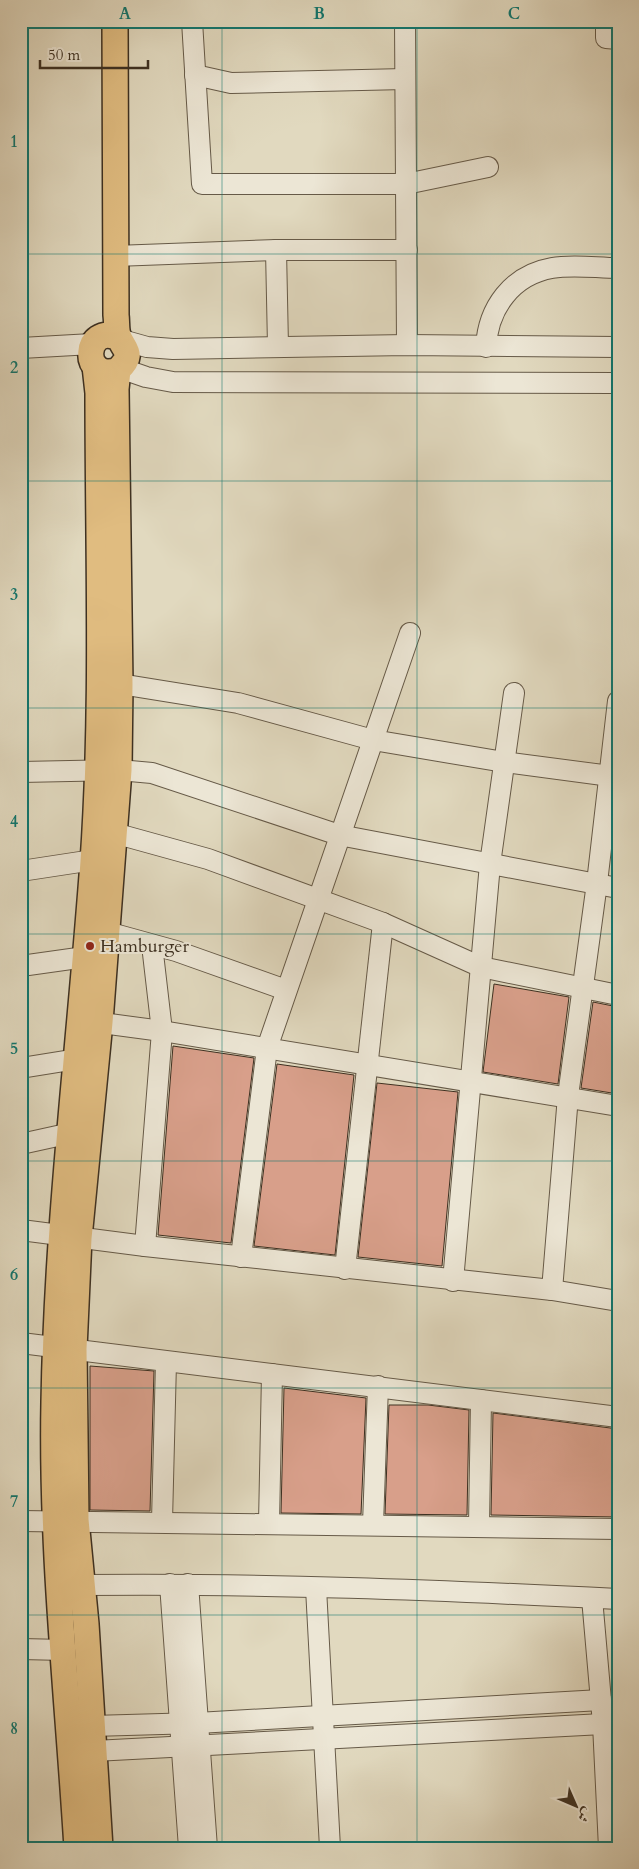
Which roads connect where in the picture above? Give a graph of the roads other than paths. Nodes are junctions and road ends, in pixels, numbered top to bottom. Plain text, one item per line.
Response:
1 (100, 21) edge
2 (115, 21) edge
3 (192, 21) edge
4 (405, 21) edge
5 (606, 21) edge
6 (618, 39) edge
7 (195, 75) junction
8 (405, 79) junction
9 (488, 167) dead end
10 (406, 184) junction
11 (276, 250) junction
12 (407, 250) junction
13 (115, 256) junction
14 (618, 268) edge
15 (407, 345) junction
16 (278, 346) junction
17 (486, 347) junction
18 (618, 347) edge
19 (21, 348) edge
20 (109, 355) junction
21 (618, 357) edge
22 (21, 359) edge
23 (618, 383) edge
24 (108, 485) junction
25 (410, 634) dead end
26 (120, 684) junction
27 (514, 693) dead end
28 (618, 701) edge
29 (373, 740) junction
30 (504, 762) junction
31 (108, 770) junction
32 (21, 772) edge
33 (613, 776) edge
34 (114, 833) junction
35 (339, 835) junction
36 (93, 860) junction
37 (490, 864) junction
38 (21, 871) edge
39 (597, 883) junction
40 (618, 888) edge
41 (317, 900) junction
42 (383, 923) junction
43 (107, 932) junction
44 (152, 945) junction
45 (85, 957) junction
46 (21, 966) edge
47 (481, 967) junction
48 (583, 988) junction
49 (286, 990) junction
50 (618, 995) edge
51 (90, 1022) junction
52 (162, 1031) junction
53 (267, 1048) junction
54 (77, 1059) junction
55 (366, 1065) junction
56 (21, 1068) edge
57 (470, 1083) junction
58 (568, 1096) junction
59 (618, 1106) edge
60 (70, 1133) junction
61 (21, 1144) edge
62 (21, 1230) edge
63 (70, 1236) junction
64 (145, 1246) junction
65 (241, 1257) junction
66 (345, 1268) junction
67 (452, 1281) junction
68 (552, 1290) junction
69 (618, 1300) edge
70 (21, 1344) edge
71 (65, 1349) junction
72 (166, 1362) junction
73 (272, 1374) junction
74 (378, 1386) junction
75 (481, 1400) junction
76 (618, 1417) edge
77 (66, 1520) junction
78 (21, 1521) edge
79 (162, 1521) junction
80 (269, 1523) junction
81 (372, 1524) junction
82 (479, 1526) junction
83 (618, 1529) edge
84 (179, 1584) junction
85 (81, 1585) junction
86 (316, 1588) junction
87 (592, 1598) junction
88 (618, 1599) edge
89 (21, 1649) edge
90 (64, 1650) junction
91 (601, 1700) junction
92 (323, 1714) junction
93 (189, 1723) junction
94 (603, 1724) junction
95 (92, 1726) junction
96 (325, 1739) junction
97 (191, 1746) junction
98 (94, 1751) junction
99 (77, 1848) edge
100 (100, 1848) edge
101 (189, 1848) edge
102 (208, 1848) edge
103 (330, 1848) edge
104 (609, 1848) edge

1 - 20 main road
2 - 13 main road
3 - 7 street
4 - 8 street
5 - 6 street
7 - 8 street
7 - 10 street
8 - 10 street
9 - 10 street
10 - 12 street
11 - 12 street
11 - 13 street
11 - 16 street
12 - 15 street
13 - 20 main road
14 - 17 street
15 - 16 street
15 - 17 street
16 - 20 street
17 - 18 street
19 - 20 street
20 - 21 street
20 - 22 street
20 - 23 street
20 - 24 main road
24 - 26 main road
24 - 31 main road
25 - 29 street
26 - 29 street
26 - 31 main road
27 - 30 street
28 - 33 street
29 - 30 street
29 - 35 street
30 - 33 street
30 - 37 street
31 - 32 street
31 - 34 main road
31 - 35 street
31 - 36 main road
33 - 39 street
34 - 41 street
34 - 43 main road
35 - 37 street
35 - 41 street
36 - 38 street
36 - 45 main road
37 - 39 street
37 - 47 street
39 - 40 street
39 - 48 street
41 - 42 street
41 - 49 street
42 - 47 street
42 - 55 street
43 - 44 street
43 - 51 main road
44 - 49 street
44 - 52 street
45 - 46 street
45 - 51 main road
47 - 48 street
47 - 57 street
48 - 50 street
48 - 58 street
49 - 53 street
51 - 52 street
51 - 54 main road
51 - 63 main road
52 - 53 street
52 - 64 street
53 - 55 street
53 - 65 street
54 - 56 street
54 - 60 main road
55 - 57 street
55 - 66 street
57 - 58 street
57 - 67 street
58 - 59 street
58 - 68 street
60 - 61 street
60 - 63 main road
62 - 63 street
63 - 64 street
63 - 71 main road
64 - 65 street
65 - 66 street
66 - 67 street
67 - 68 street
68 - 69 street
70 - 71 street
71 - 72 street
71 - 77 main road
72 - 73 street
72 - 79 street
73 - 74 street
73 - 80 street
74 - 75 street
74 - 81 street
75 - 76 street
75 - 82 street
77 - 78 street
77 - 79 street
77 - 85 main road
77 - 90 main road
79 - 80 street
80 - 81 street
81 - 82 street
82 - 83 street
84 - 85 street
84 - 86 street
84 - 93 street
85 - 95 main road
86 - 87 street
86 - 92 street
87 - 88 street
87 - 91 street
89 - 90 street
90 - 99 main road
91 - 92 street
91 - 94 street
92 - 93 street
92 - 96 street
93 - 95 street
93 - 97 street
94 - 96 street
94 - 104 street
95 - 98 main road
96 - 97 street
96 - 103 street
97 - 98 street
97 - 101 street
97 - 102 street
98 - 100 main road

